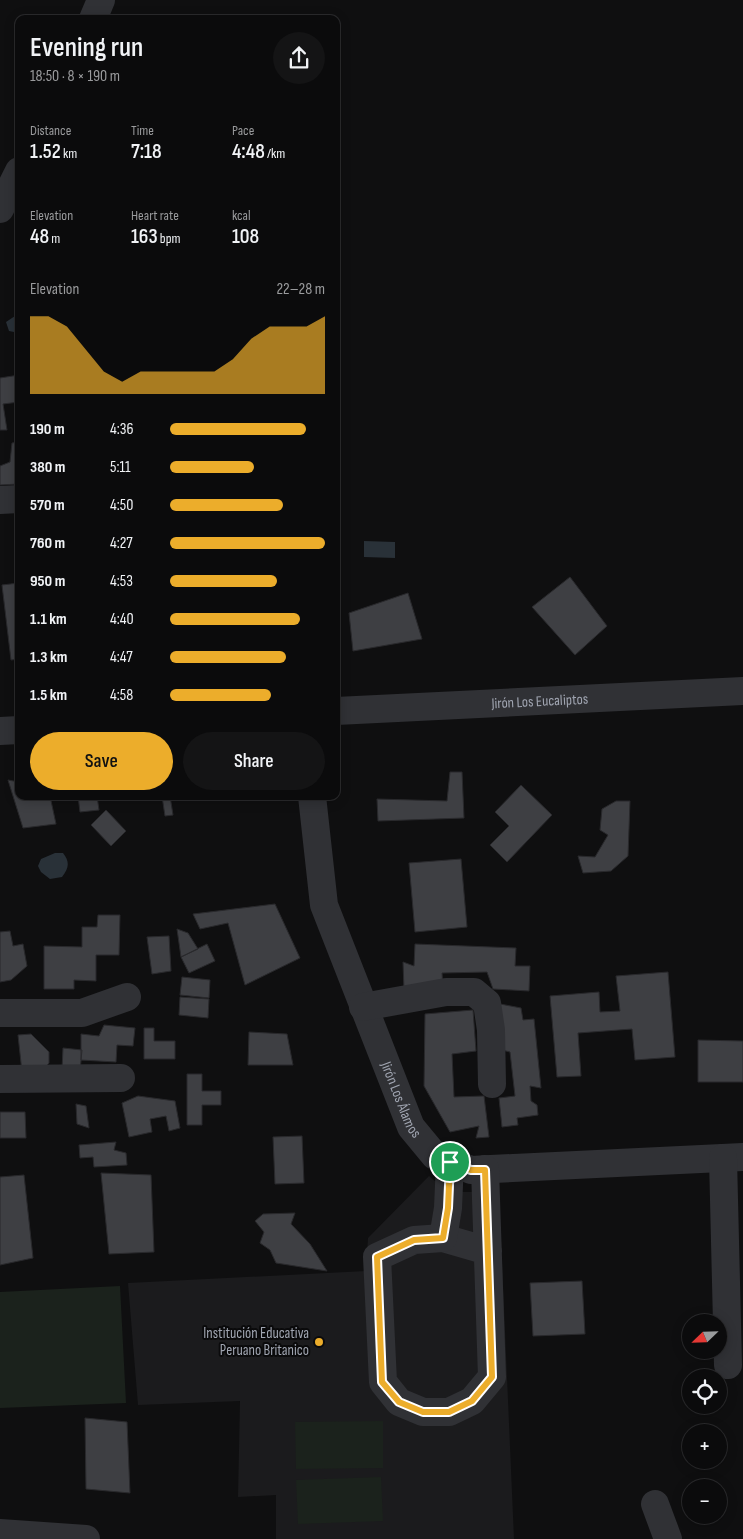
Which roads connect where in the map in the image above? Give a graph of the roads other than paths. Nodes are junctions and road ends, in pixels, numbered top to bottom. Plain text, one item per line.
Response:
1 (101, 0) edge
2 (95, 15) edge
3 (15, 179) edge
4 (0, 209) edge
5 (15, 499) edge
6 (0, 500) edge
7 (743, 691) edge
8 (340, 711) edge
9 (15, 730) edge
10 (0, 731) edge
11 (312, 800) edge
12 (128, 997) dead end
13 (363, 1007) junction
14 (0, 1013) edge
15 (121, 1078) dead end
16 (0, 1079) edge
17 (492, 1084) dead end
18 (733, 1158) edge
19 (450, 1162) junction
20 (485, 1170) junction
21 (443, 1238) junction
22 (488, 1250) junction
23 (728, 1365) dead end
24 (655, 1504) dead end
25 (0, 1532) edge
26 (86, 1539) edge
27 (668, 1539) edge

1 - 2 street
3 - 4 street
5 - 6 street
7 - 8 street, Jirón Los Eucaliptos
9 - 10 street
11 - 13 street, Jirón Los Álamos
12 - 14 street
13 - 17 street
13 - 19 street, Jirón Los Álamos
15 - 16 street
18 - 20 street, Jirón Los Álamos
18 - 23 street
19 - 20 street, Jirón Los Álamos
19 - 21 street
20 - 22 street
21 - 22 street
21 - 22 street
24 - 27 street
25 - 26 street

